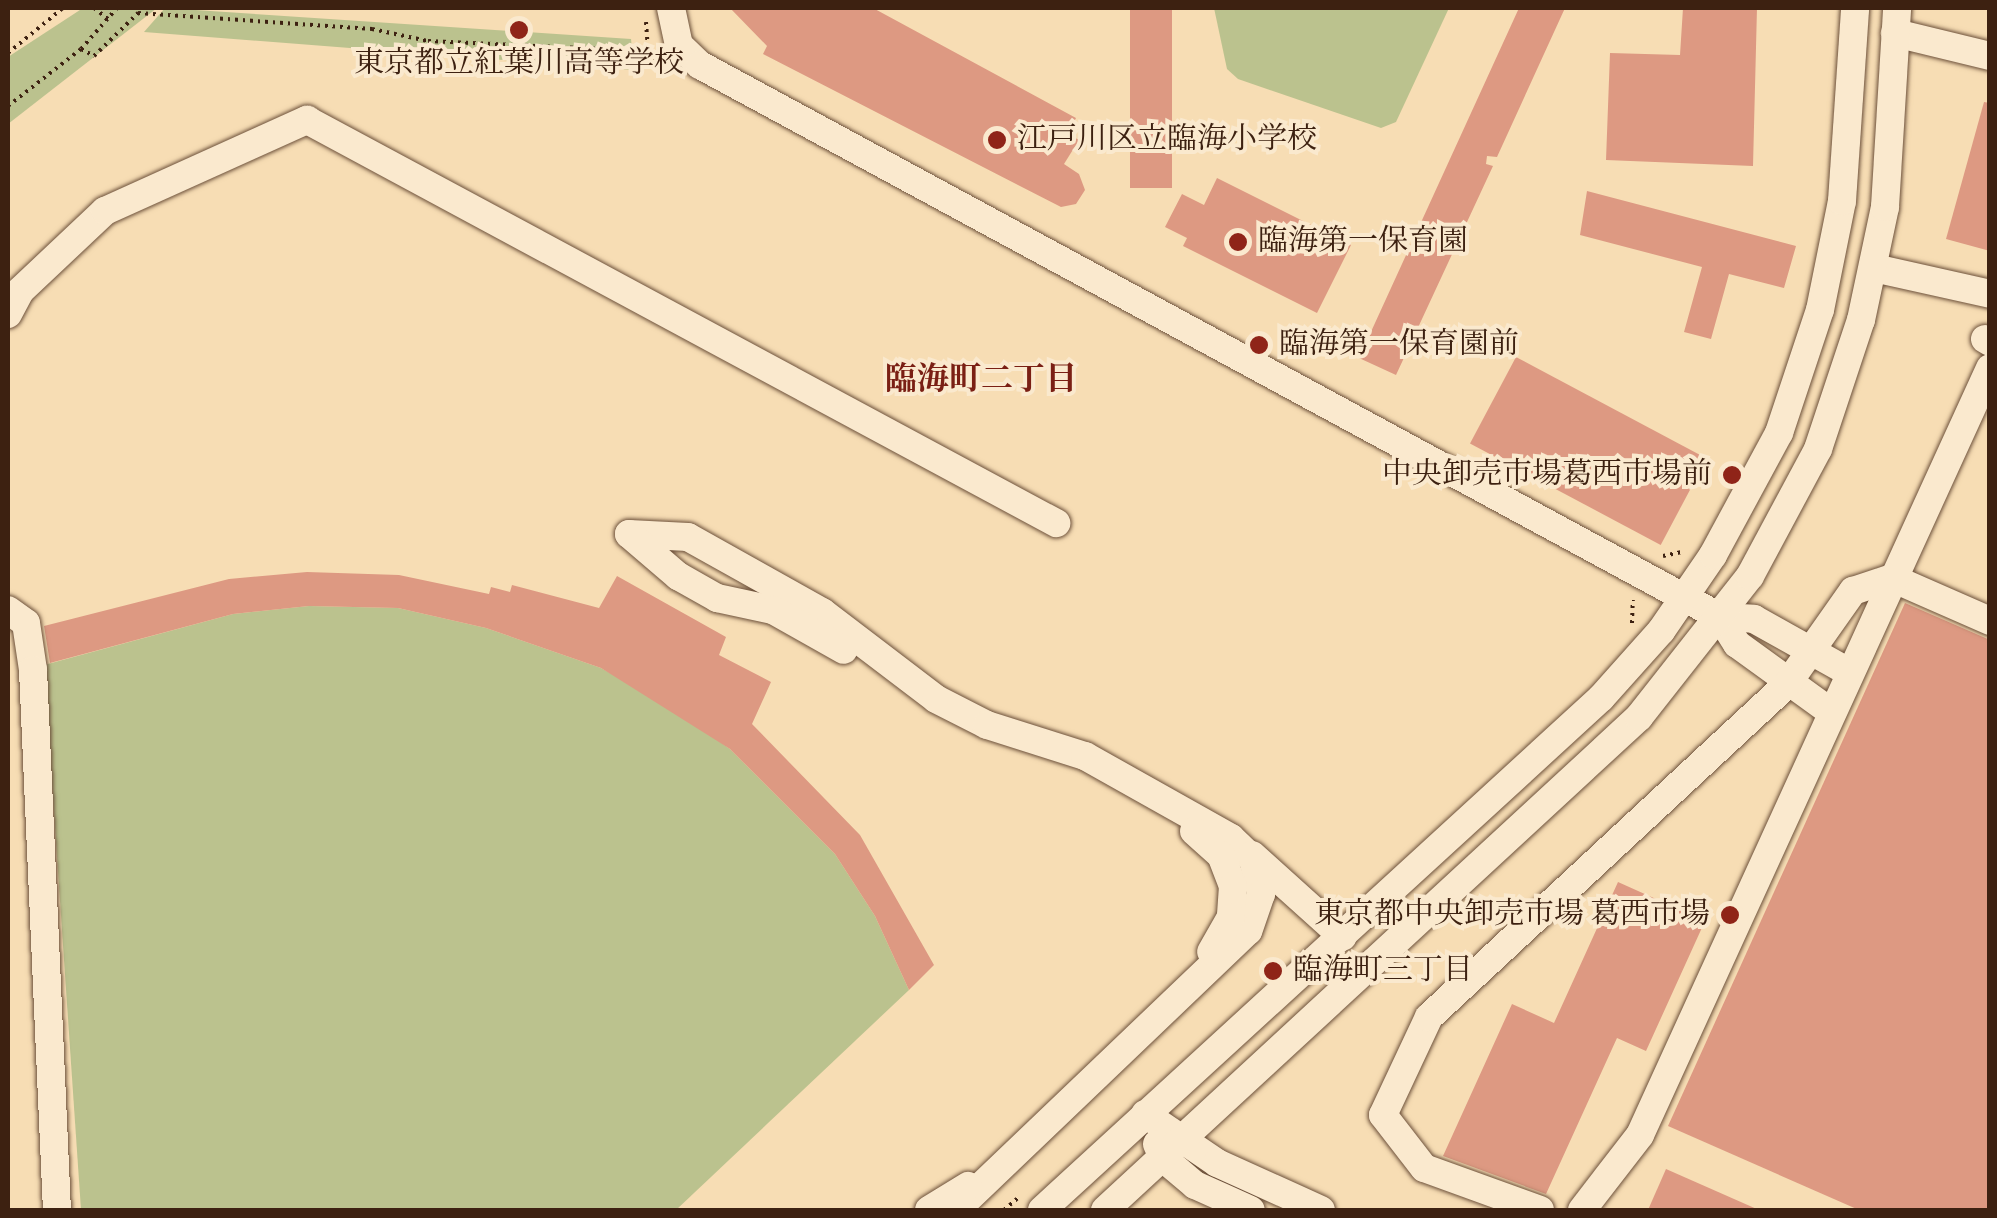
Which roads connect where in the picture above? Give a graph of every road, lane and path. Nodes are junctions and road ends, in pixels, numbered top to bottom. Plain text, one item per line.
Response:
1 (63, 8) edge
2 (94, 8) edge
3 (117, 8) edge
4 (671, 8) edge
5 (1855, 8) edge
6 (108, 19) junction
7 (1896, 20) edge
8 (81, 49) junction
9 (648, 52) dead end
10 (8, 53) edge
11 (1990, 56) edge
12 (8, 106) edge
13 (1874, 268) junction
14 (1990, 294) edge
15 (8, 314) edge
16 (1990, 368) edge
17 (1056, 523) dead end
18 (1693, 542) dead end
19 (1664, 557) dead end
20 (1892, 578) junction
21 (1684, 596) junction
22 (8, 610) edge
23 (1720, 616) junction
24 (1990, 620) edge
25 (1811, 656) junction
26 (1849, 672) junction
27 (1788, 683) junction
28 (1831, 712) junction
29 (1243, 847) junction
30 (1342, 937) junction
31 (1145, 1114) junction
32 (1185, 1139) junction
33 (1163, 1158) junction
34 (57, 1210) edge
35 (929, 1210) edge
36 (956, 1210) edge
37 (1042, 1210) edge
38 (1105, 1210) edge
39 (1252, 1210) edge
40 (1321, 1210) edge
41 (1540, 1210) edge
42 (1582, 1210) edge

1 - 10 path
2 - 6 path
3 - 6 path
4 - 21 street
5 - 21 street
6 - 8 path
7 - 11 street
7 - 13 street
8 - 9 path
8 - 12 path
13 - 14 street
13 - 23 street
15 - 17 street
16 - 20 street
18 - 19 path
20 - 24 street
20 - 25 street
20 - 26 street
21 - 23 street
21 - 30 street
22 - 34 street
23 - 25 street
23 - 27 street
23 - 32 street
25 - 26 street
25 - 27 street
26 - 28 street
27 - 28 street
27 - 41 street
28 - 42 street
29 - 30 street
29 - 35 street
29 - 36 street
30 - 31 street
31 - 32 street
31 - 33 street
31 - 37 street
32 - 33 street
32 - 40 street
33 - 38 street
33 - 39 street

